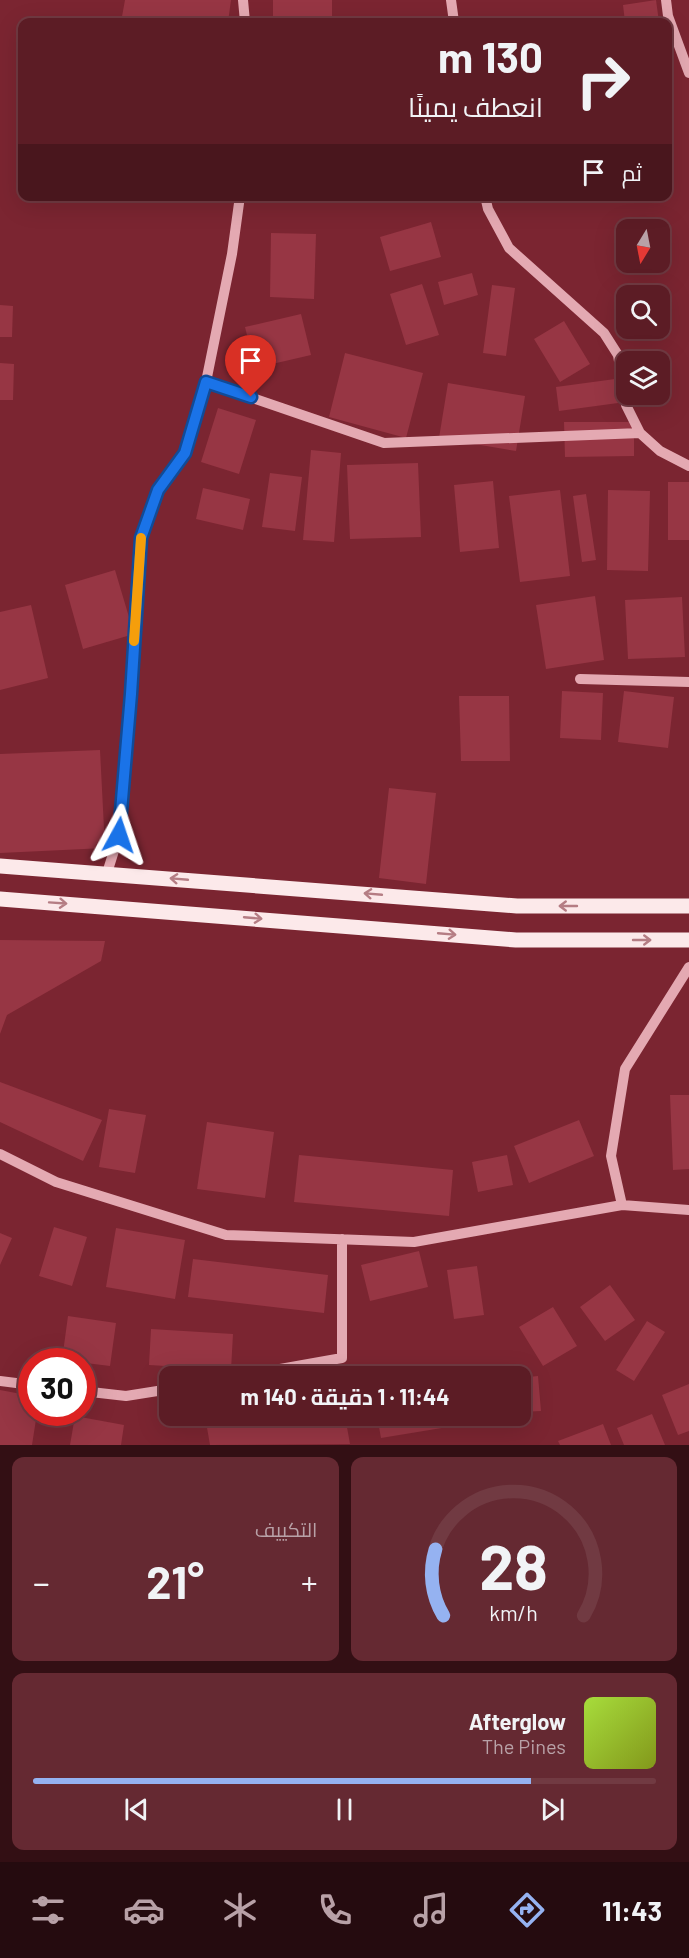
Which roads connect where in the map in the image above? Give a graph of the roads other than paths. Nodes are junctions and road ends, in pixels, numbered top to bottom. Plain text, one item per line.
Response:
1 (243, 0) edge
2 (451, 0) edge
3 (666, 0) edge
4 (245, 18) edge
5 (453, 18) edge
6 (669, 18) edge
7 (672, 27) edge
8 (689, 73) edge
9 (239, 201) edge
10 (486, 201) edge
11 (206, 382) junction
12 (640, 433) junction
13 (689, 466) edge
14 (580, 680) dead end
15 (689, 682) edge
16 (0, 866) edge
17 (107, 873) junction
18 (0, 899) edge
19 (689, 906) edge
20 (689, 940) edge
21 (689, 967) edge
22 (0, 1154) edge
23 (622, 1205) junction
24 (689, 1210) edge
25 (342, 1239) junction
26 (297, 1366) edge
27 (0, 1381) edge
28 (18, 1383) edge
29 (159, 1391) edge
30 (96, 1393) edge

1 - 4 street
2 - 5 street
3 - 6 street
7 - 8 street
9 - 11 street
10 - 12 street
11 - 12 street
11 - 17 street
12 - 13 street
14 - 15 street
16 - 17 main road
19 -> 17 main road
18 -> 20 main road
21 - 23 street
22 - 25 street
23 - 24 street
23 - 25 street
25 - 26 street
27 - 28 street
29 - 30 street

